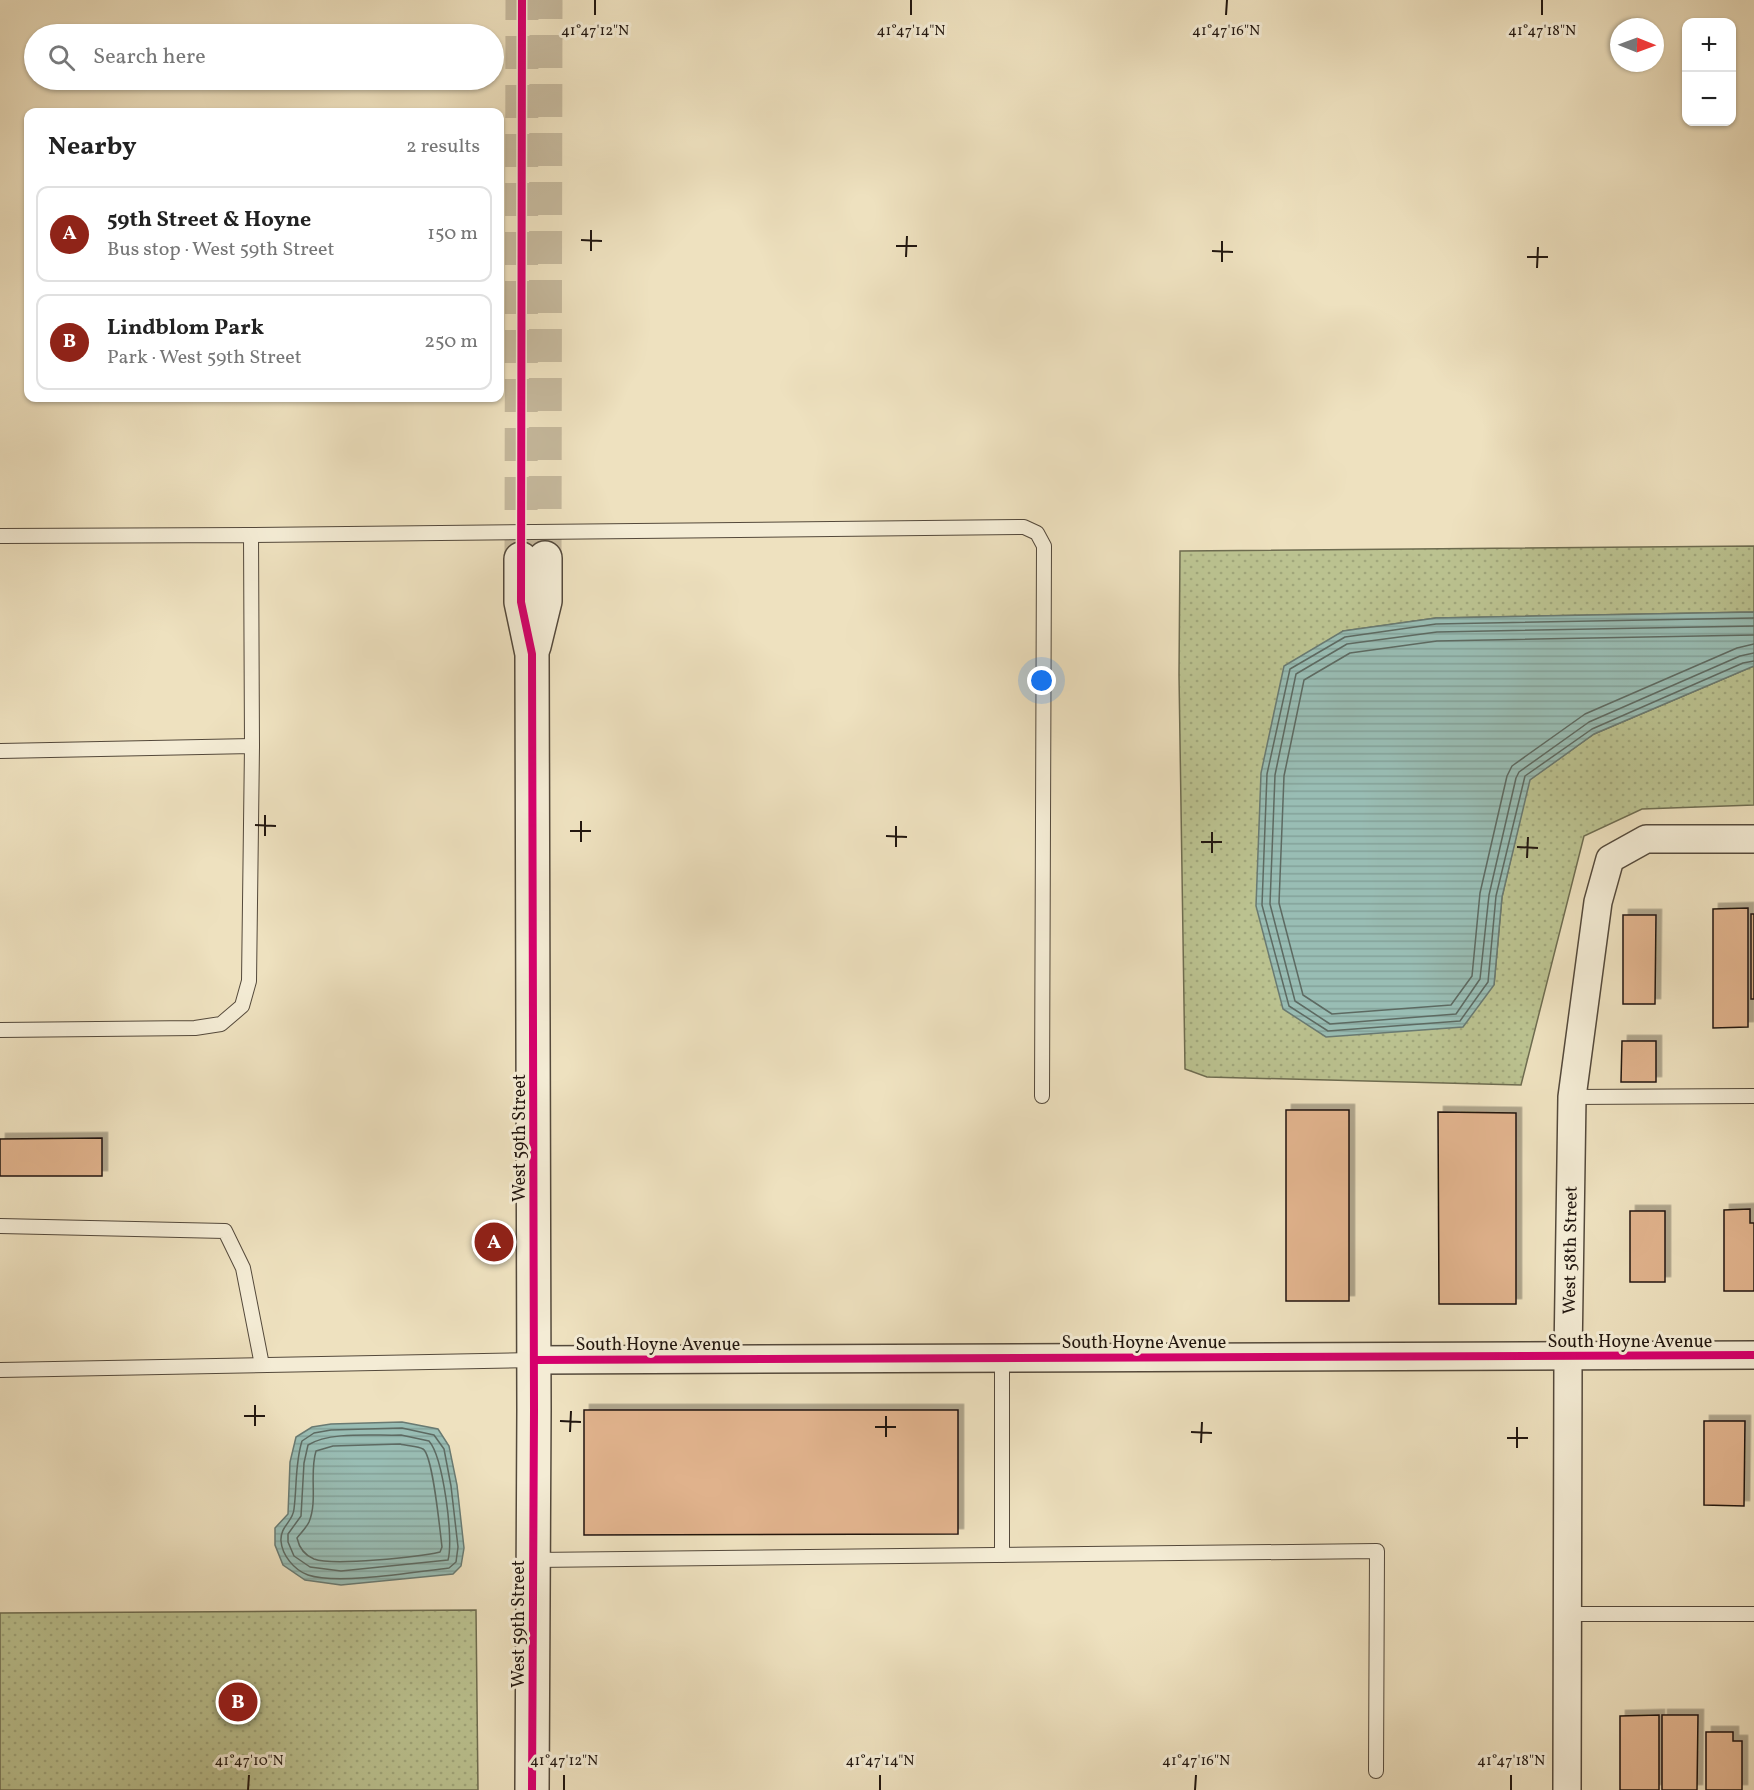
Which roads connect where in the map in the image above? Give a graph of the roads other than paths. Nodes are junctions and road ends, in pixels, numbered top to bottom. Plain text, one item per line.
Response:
1 (251, 535) junction
2 (0, 536) edge
3 (533, 559) tunnel mouth
4 (252, 746) junction
5 (0, 752) edge
6 (1754, 839) edge
7 (0, 1030) edge
8 (1042, 1096) dead end
9 (1754, 1096) edge
10 (1572, 1097) junction
11 (0, 1226) edge
12 (1754, 1355) edge
13 (1568, 1356) junction
14 (1002, 1358) junction
15 (534, 1360) junction
16 (262, 1365) junction
17 (0, 1370) edge
18 (1002, 1555) junction
19 (534, 1560) junction
20 (1568, 1614) junction
21 (1754, 1614) edge
22 (1376, 1771) dead end
23 (532, 1790) edge
24 (1567, 1790) edge

1 - 2 lane
1 - 4 lane
1 - 8 lane
3 - 15 street, West 59th Street
4 - 5 lane
4 - 7 lane
6 - 10 street, West 58th Street
9 - 10 lane
10 - 13 street, West 58th Street
11 - 16 lane
12 - 13 street, South Hoyne Avenue
13 - 14 street, South Hoyne Avenue
13 - 20 street, West 58th Street
14 - 15 street, South Hoyne Avenue
14 - 18 lane
15 - 16 lane
15 - 19 street, West 59th Street
16 - 17 lane
18 - 19 lane
18 - 22 lane
19 - 23 street, West 59th Street
20 - 21 lane
20 - 24 street, West 58th Street

